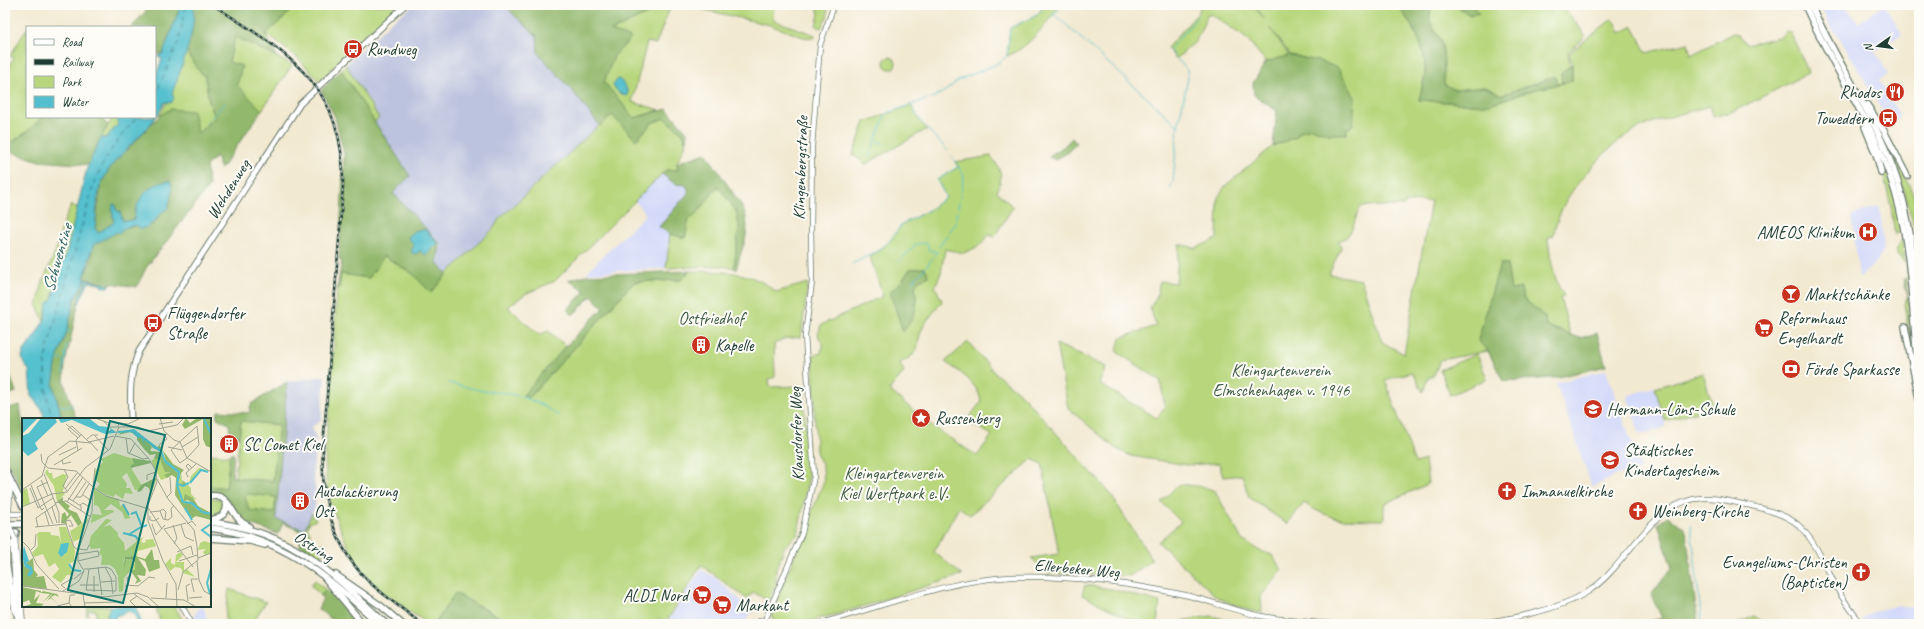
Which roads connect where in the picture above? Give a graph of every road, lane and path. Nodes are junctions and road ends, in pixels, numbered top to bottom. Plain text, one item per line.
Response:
1 (405, 5) edge
2 (834, 5) edge
3 (1805, 5) edge
4 (1811, 5) edge
5 (1854, 89) junction
6 (1857, 105) junction
7 (1881, 172) dead end
8 (1908, 176) dead end
9 (1919, 324) edge
10 (1905, 327) dead end
11 (805, 335) joint
12 (1919, 377) edge
13 (1919, 399) edge
14 (131, 418) edge
15 (5, 469) edge
16 (11, 481) junction
17 (211, 496) edge
18 (224, 498) junction
19 (22, 504) edge
20 (7, 514) edge
21 (22, 514) edge
22 (211, 521) edge
23 (211, 521) edge
24 (7, 524) edge
25 (22, 524) edge
26 (211, 528) edge
27 (14, 532) junction
28 (263, 533) junction
29 (211, 538) edge
30 (282, 549) junction
31 (5, 553) edge
32 (327, 570) junction
33 (322, 574) junction
34 (183, 607) edge
35 (358, 617) junction
36 (765, 620) junction
37 (20, 624) edge
38 (192, 624) edge
39 (363, 624) edge
40 (366, 624) edge
41 (380, 624) edge
42 (386, 624) edge
43 (402, 624) edge
44 (756, 624) edge
45 (770, 624) edge
46 (817, 624) edge
47 (1336, 624) edge
48 (1467, 624) edge
49 (1862, 624) edge

1 - 14 main road, Wehdenweg
2 - 11 street, Klingenbergstraße
3 - 6 main road
4 - 5 main road
5 - 8 main road
5 - 9 main road
6 - 7 main road
6 - 12 main road
10 - 13 main road
11 - 36 street, Klausdorfer Weg
15 - 16 main road
16 - 19 main road
16 - 20 street
17 - 18 main road
18 - 22 main road
18 - 28 main road
20 - 21 street
20 - 24 street
23 - 28 main road, Ostring
24 - 25 main road
24 - 27 street
26 - 30 main road, Ostring
27 - 37 street, bridge
27 - 37 main road
28 - 32 main road, Ostring
29 - 30 main road
30 - 33 main road, Ostring
31 - 37 street
32 - 42 main road, Ostring
32 - 43 main road
33 - 35 main road
33 - 41 main road, Ostring
34 - 38 street
35 - 39 main road
35 - 40 main road
36 - 44 street
36 - 45 street
46 - 47 street, Ellerbeker Weg
48 - 49 street

